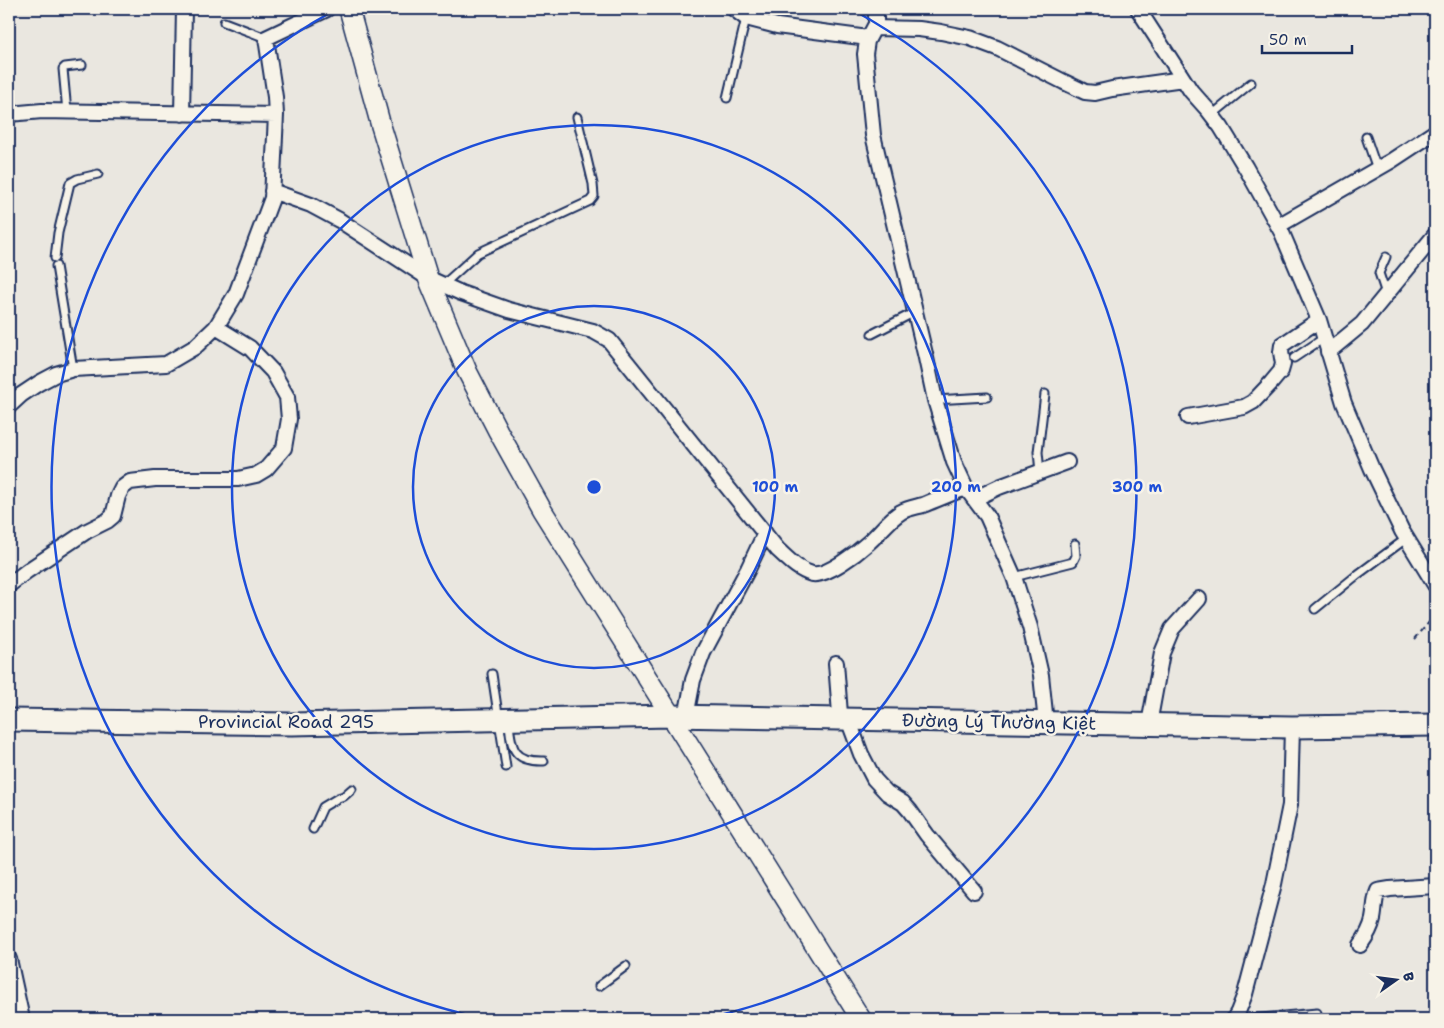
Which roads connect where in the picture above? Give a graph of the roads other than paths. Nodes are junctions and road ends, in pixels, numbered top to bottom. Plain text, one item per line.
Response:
1 (184, 9) edge
2 (327, 9) edge
3 (349, 9) edge
4 (734, 9) edge
5 (876, 9) edge
6 (1138, 9) edge
7 (746, 18) junction
8 (224, 22) dead end
9 (871, 33) junction
10 (266, 38) junction
11 (82, 65) dead end
12 (1183, 79) junction
13 (1251, 83) dead end
14 (727, 98) dead end
15 (67, 112) junction
16 (9, 114) edge
17 (182, 114) junction
18 (276, 115) junction
19 (1212, 115) junction
20 (578, 117) dead end
21 (1435, 132) edge
22 (1366, 137) dead end
23 (1377, 169) junction
24 (98, 174) dead end
25 (272, 191) junction
26 (1278, 226) junction
27 (1435, 235) edge
28 (1386, 257) dead end
29 (56, 258) dead end
30 (56, 266) dead end
31 (436, 281) junction
32 (1386, 295) junction
33 (915, 312) junction
34 (1319, 320) junction
35 (216, 327) junction
36 (872, 334) dead end
37 (1324, 338) junction
38 (1328, 352) junction
39 (1294, 358) dead end
40 (73, 369) junction
41 (1045, 394) dead end
42 (987, 397) dead end
43 (935, 400) junction
44 (9, 406) edge
45 (1188, 416) dead end
46 (1067, 462) dead end
47 (1040, 472) junction
48 (970, 493) junction
49 (765, 533) junction
50 (1407, 538) junction
51 (1076, 544) dead end
52 (1014, 577) junction
53 (9, 585) edge
54 (1435, 585) edge
55 (1199, 599) dead end
56 (1315, 609) dead end
57 (836, 663) dead end
58 (492, 674) dead end
59 (678, 716) junction
60 (562, 718) joint
61 (846, 719) junction
62 (9, 720) edge
63 (503, 720) junction
64 (1046, 723) junction
65 (1149, 724) junction
66 (1435, 724) edge
67 (1292, 727) junction
68 (544, 761) dead end
69 (506, 767) dead end
70 (352, 789) dead end
71 (313, 829) dead end
72 (1435, 886) edge
73 (974, 891) dead end
74 (1360, 945) dead end
75 (9, 959) edge
76 (626, 966) dead end
77 (600, 986) dead end
78 (1317, 1013) dead end
79 (22, 1019) edge
80 (861, 1019) edge
81 (1234, 1019) edge
82 (1249, 1019) edge

1 - 17 street
2 - 10 street
3 - 31 street
4 - 7 street
5 - 9 street
6 - 12 street
7 - 9 street
7 - 14 lane
8 - 10 lane
9 - 12 street
9 - 33 street
10 - 18 street
11 - 15 lane
12 - 19 street
13 - 19 lane
15 - 16 street
15 - 17 street
17 - 18 street
18 - 25 street
19 - 26 street
20 - 31 lane
21 - 23 street
22 - 23 lane
23 - 26 street
24 - 29 lane
25 - 31 street
25 - 35 street
26 - 34 street
27 - 32 street
28 - 32 lane
30 - 40 lane
31 - 49 street
31 - 59 street
32 - 38 street
33 - 36 lane
33 - 43 street
34 - 37 street
34 - 45 street
35 - 40 street
35 - 53 street
37 - 38 street
37 - 39 lane
38 - 50 street
40 - 44 street
41 - 47 lane
42 - 43 lane
43 - 48 street
46 - 47 street
47 - 48 street
48 - 49 street
48 - 52 street
49 - 59 street
50 - 54 street
50 - 56 lane
51 - 52 lane
52 - 64 street
55 - 65 street
57 - 61 street
58 - 63 lane
59 - 60 main road, Đường Lý Thường Kiệt
59 - 61 main road, Đường Lý Thường Kiệt
59 - 80 street
60 - 63 main road, Provincial Road 295
61 - 64 main road, Đường Lý Thường Kiệt
61 - 73 street
62 - 63 main road, Provincial Road 295
63 - 68 lane
63 - 69 lane
64 - 65 main road, Đường Lý Thường Kiệt
65 - 67 main road, Đường Lý Thường Kiệt
66 - 67 main road, Đường Lý Thường Kiệt
67 - 81 street
70 - 71 lane
72 - 74 street
75 - 79 street
76 - 77 lane
78 - 82 lane

